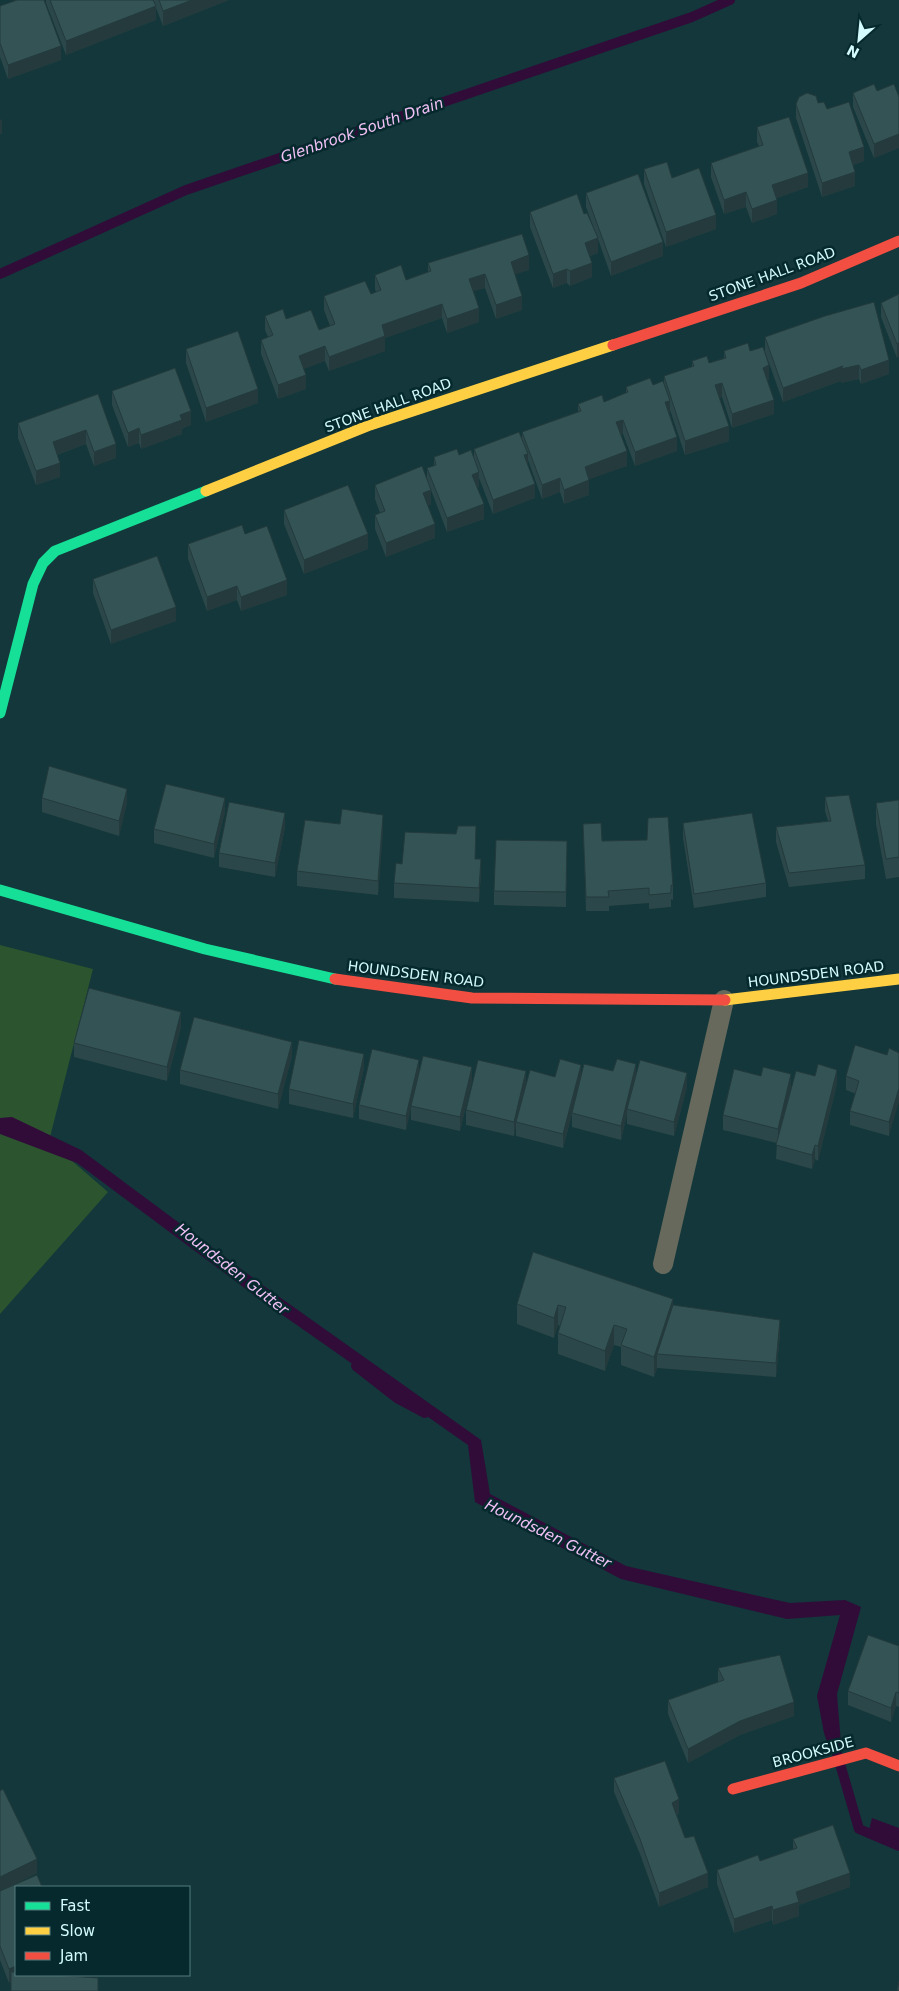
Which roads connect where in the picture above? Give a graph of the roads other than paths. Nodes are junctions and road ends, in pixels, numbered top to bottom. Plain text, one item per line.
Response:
1 (899, 241) edge
2 (0, 713) edge
3 (0, 890) edge
4 (899, 979) edge
5 (724, 1000) junction
6 (663, 1264) dead end
7 (899, 1766) edge
8 (733, 1789) dead end

1 - 2 street, STONE HALL ROAD
3 - 5 street, HOUNDSDEN ROAD
4 - 5 street, HOUNDSDEN ROAD
5 - 6 lane
7 - 8 street, BROOKSIDE

